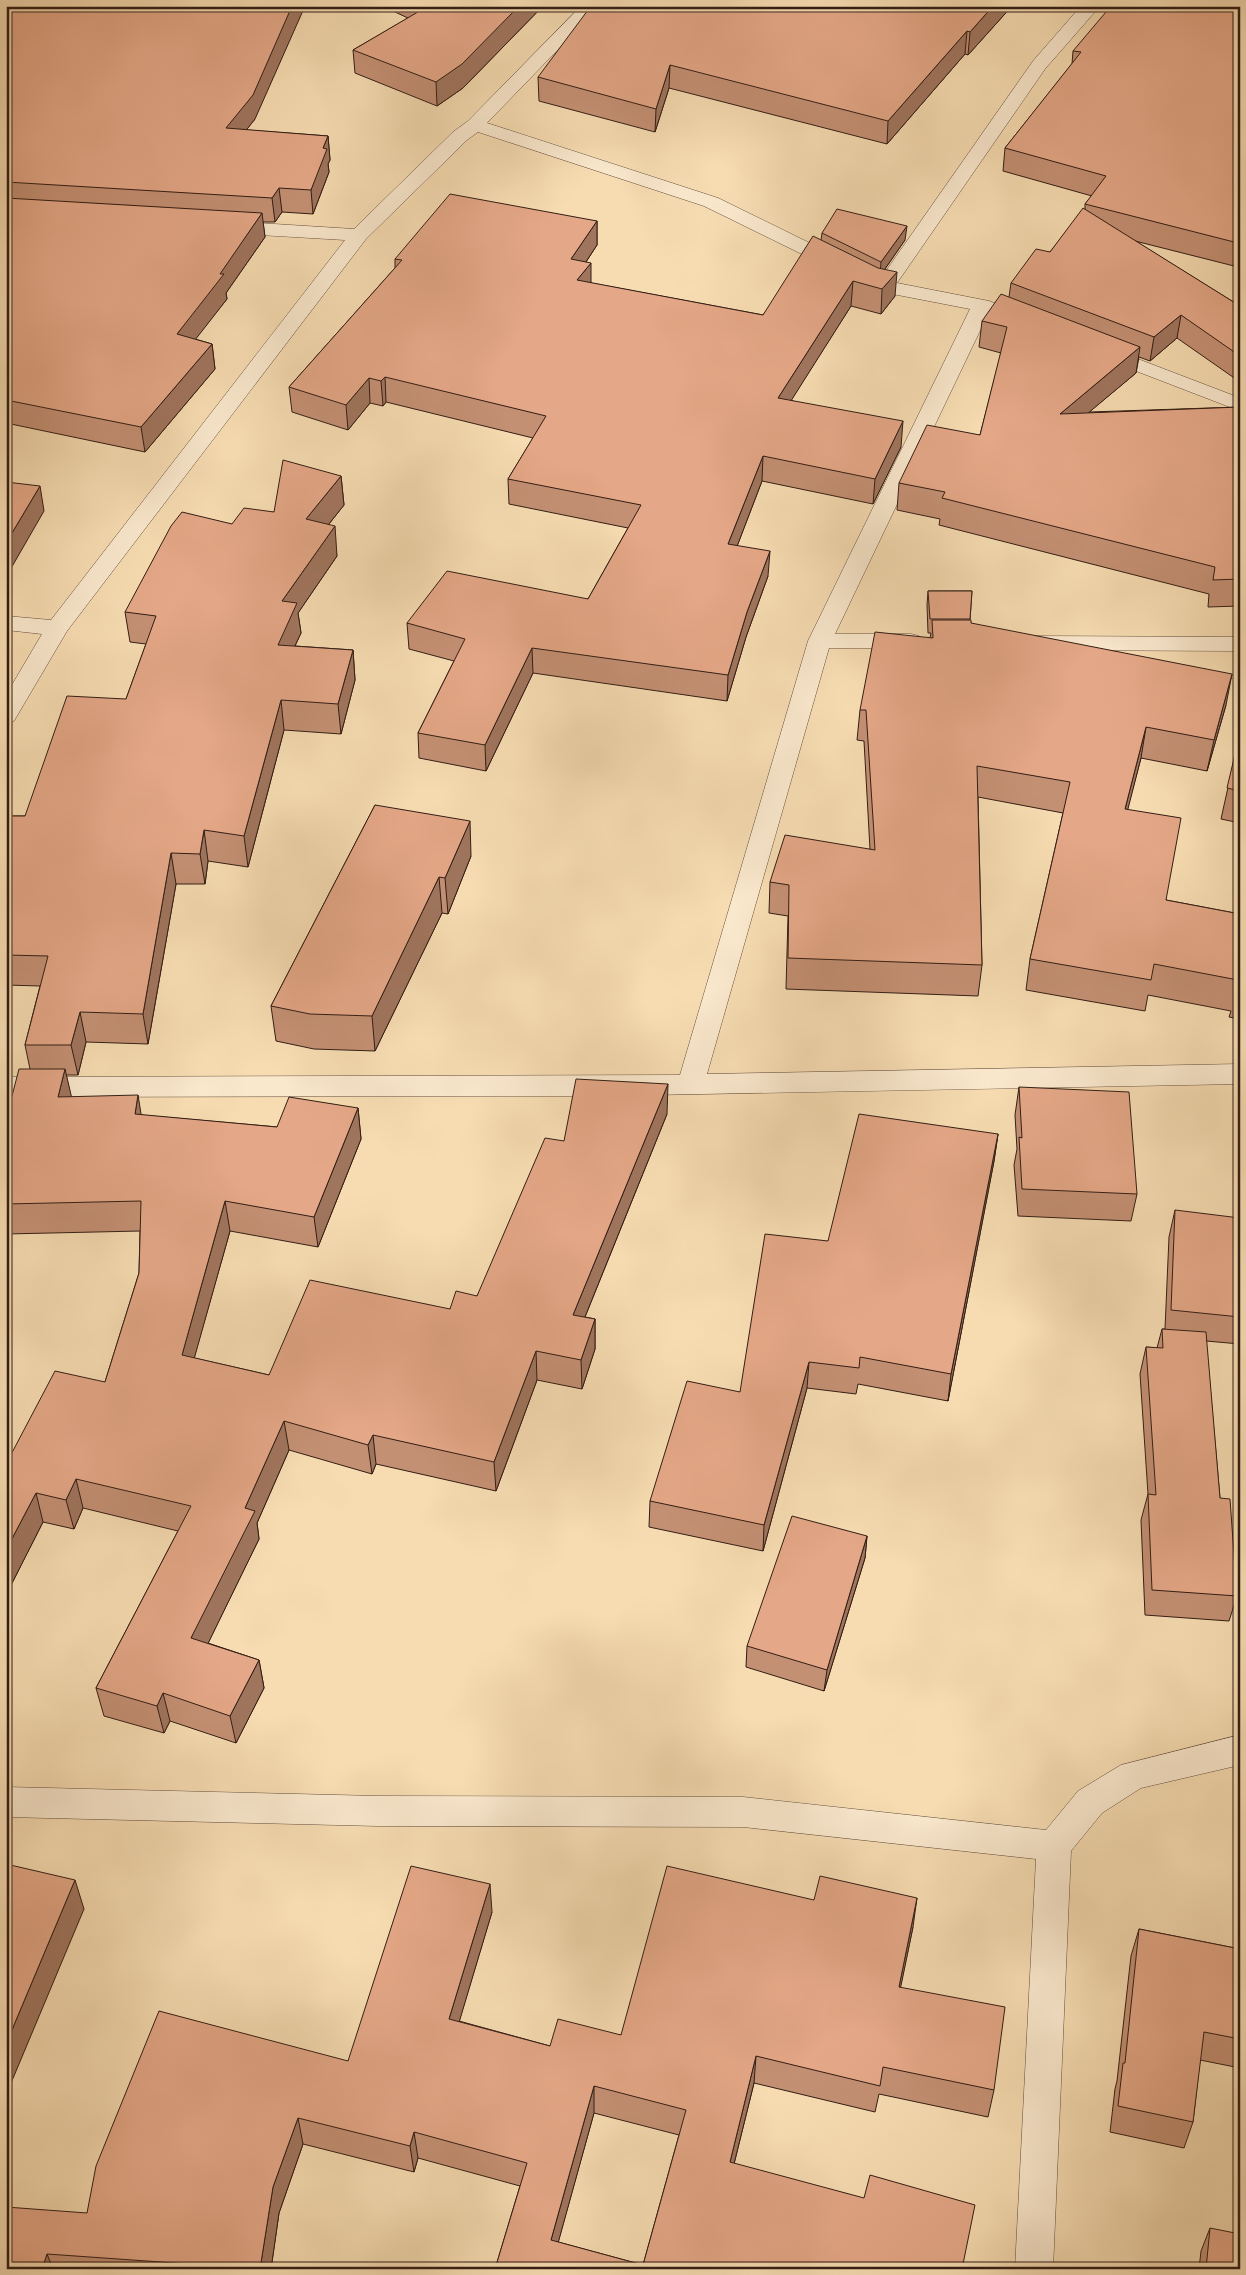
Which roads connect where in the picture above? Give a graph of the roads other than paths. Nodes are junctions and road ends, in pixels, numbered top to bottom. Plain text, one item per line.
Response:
1 (592, 6) edge
2 (1091, 6) edge
3 (475, 124) junction
4 (212, 226) edge
5 (359, 235) junction
6 (884, 287) junction
7 (982, 306) junction
8 (1047, 330) edge
9 (1083, 345) edge
10 (1240, 405) edge
11 (6, 623) edge
12 (57, 628) junction
13 (820, 640) junction
14 (937, 642) edge
15 (1015, 642) edge
16 (1240, 644) edge
17 (6, 716) edge
18 (1240, 1074) edge
19 (691, 1084) junction
20 (6, 1087) edge
21 (1240, 1750) edge
22 (6, 1802) edge
23 (1054, 1846) junction
24 (1034, 2269) edge

1 - 3 street
2 - 6 street
3 - 5 street
3 - 6 street
4 - 5 street
5 - 12 street
6 - 7 street
7 - 8 street
7 - 13 street
9 - 10 street
11 - 12 street
12 - 17 street
13 - 14 street
13 - 19 street
15 - 16 street
18 - 19 street
19 - 20 street
21 - 23 street
22 - 23 street
23 - 24 street

